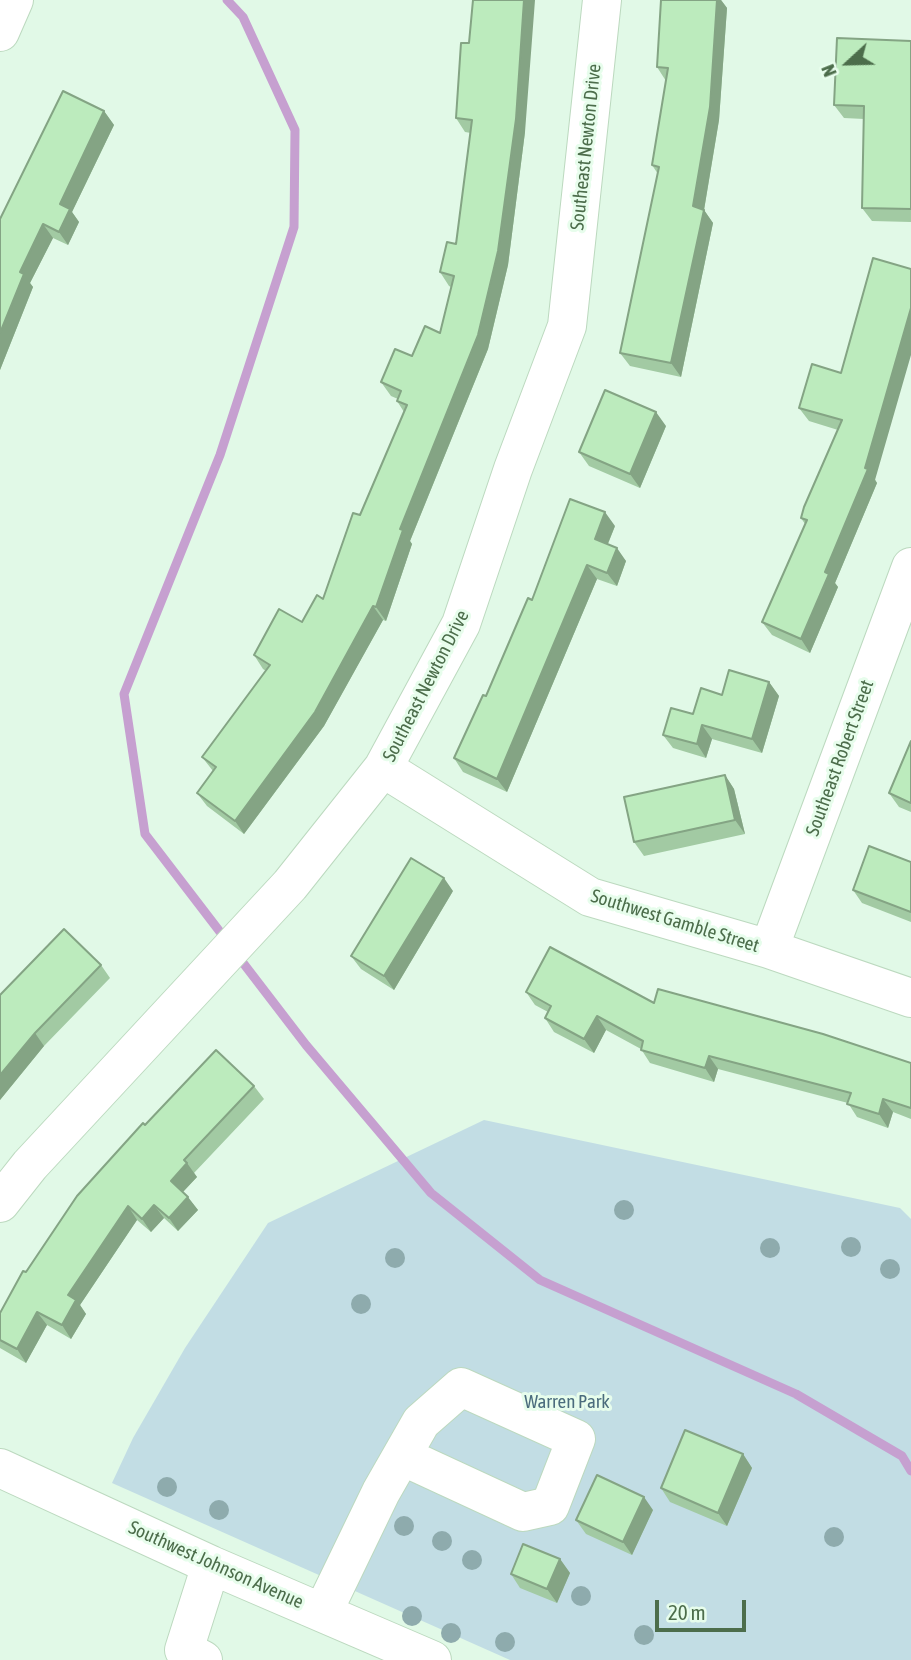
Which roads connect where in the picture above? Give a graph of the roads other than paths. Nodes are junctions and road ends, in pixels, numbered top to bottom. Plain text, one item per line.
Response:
1 (14, 0) edge
2 (602, 0) edge
3 (0, 32) edge
4 (911, 567) edge
5 (383, 768) junction
6 (769, 949) junction
7 (911, 998) edge
8 (0, 1203) edge
9 (402, 1456) dead end
10 (0, 1468) edge
11 (212, 1565) junction
12 (323, 1612) junction
13 (203, 1660) edge
14 (432, 1660) edge

1 - 3 street
2 - 5 street, Southeast Newton Drive
4 - 6 street, Southeast Robert Street
5 - 6 street, Southwest Gamble Street
5 - 8 street, Southeast Newton Drive
6 - 7 street, Southwest Gamble Street
9 - 12 street
10 - 11 street, Southwest Johnson Avenue
11 - 12 street, Southwest Johnson Avenue
11 - 13 street
12 - 14 street, Southwest Johnson Avenue

